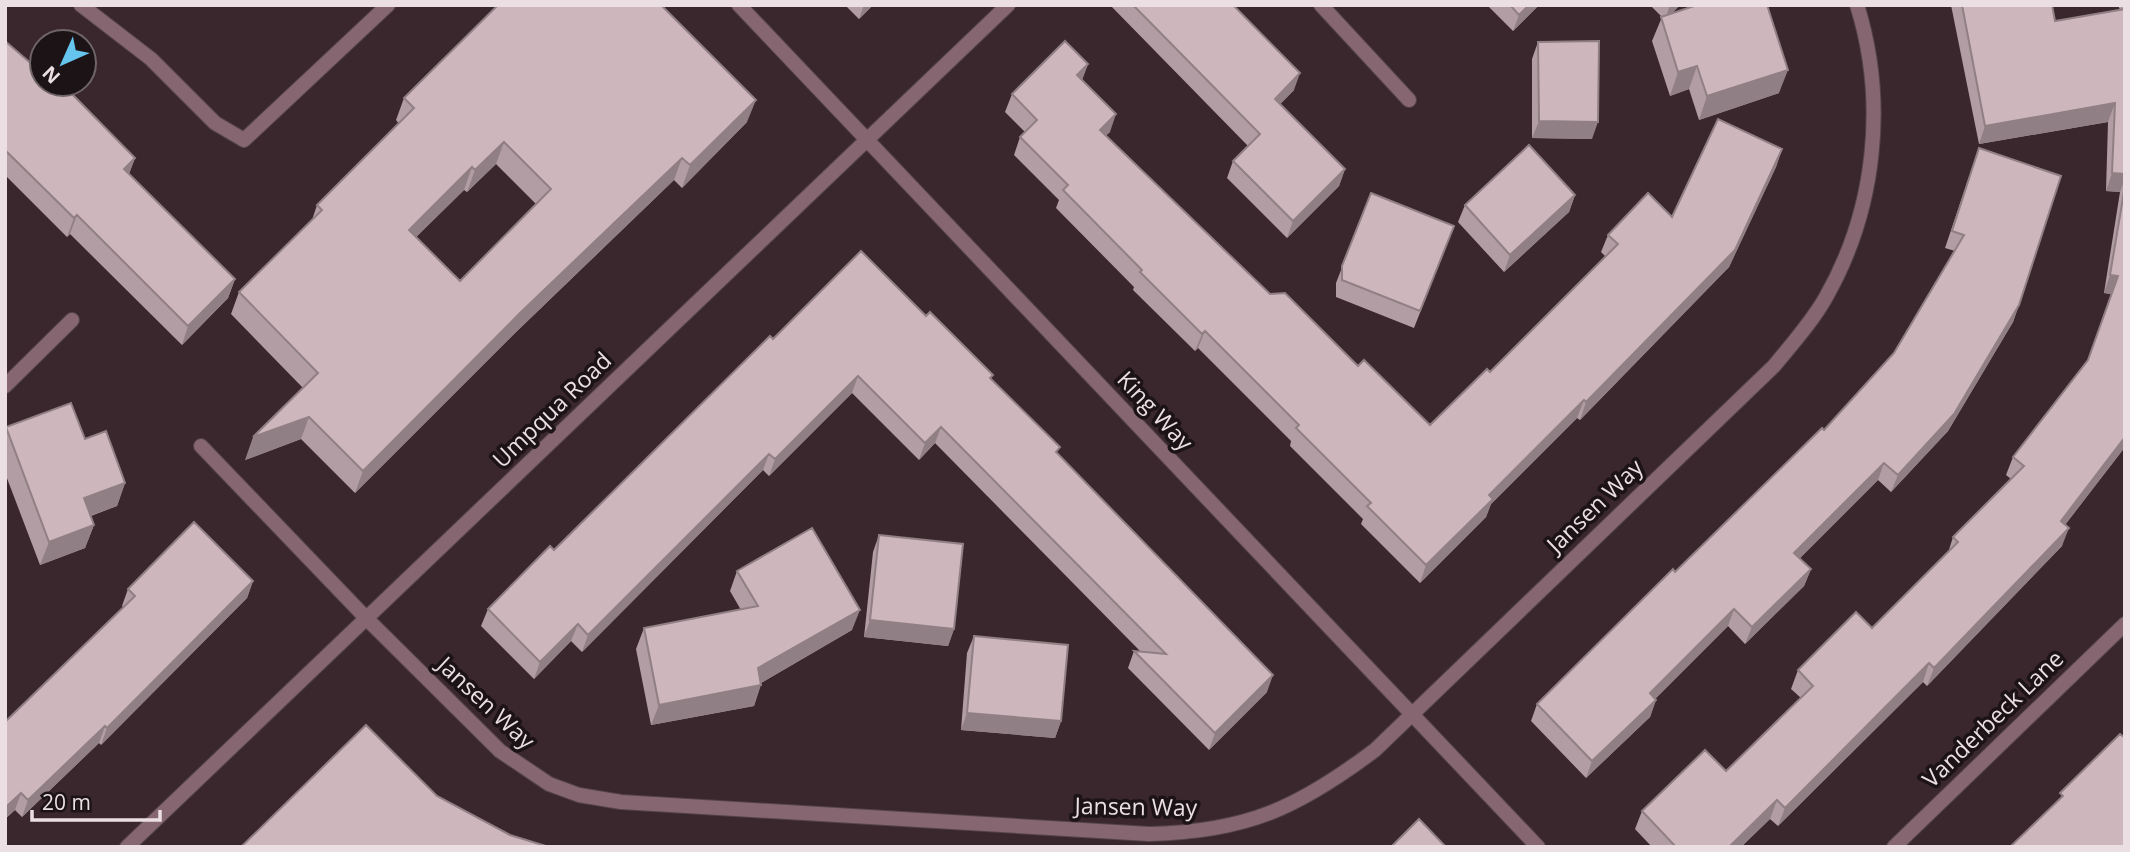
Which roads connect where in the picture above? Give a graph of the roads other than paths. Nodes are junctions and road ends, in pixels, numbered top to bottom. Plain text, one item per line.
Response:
1 (81, 5) edge
2 (388, 5) edge
3 (739, 5) edge
4 (1008, 5) edge
5 (1321, 5) edge
6 (1857, 5) edge
7 (1409, 100) dead end
8 (867, 139) junction
9 (72, 320) dead end
10 (5, 386) edge
11 (201, 446) dead end
12 (367, 619) junction
13 (2125, 624) edge
14 (1411, 715) junction
15 (127, 847) edge
16 (1538, 847) edge
17 (1894, 847) edge

1 - 2 street
3 - 8 street, King Way
4 - 8 street, Umpqua Road
5 - 7 street
6 - 14 street, Jansen Way
8 - 12 street, Umpqua Road
8 - 14 street, King Way
9 - 10 street
11 - 12 street, Jansen Way
12 - 14 street, Jansen Way
12 - 15 street, Umpqua Road
13 - 17 street, Vanderbeck Lane
14 - 16 street, King Way

